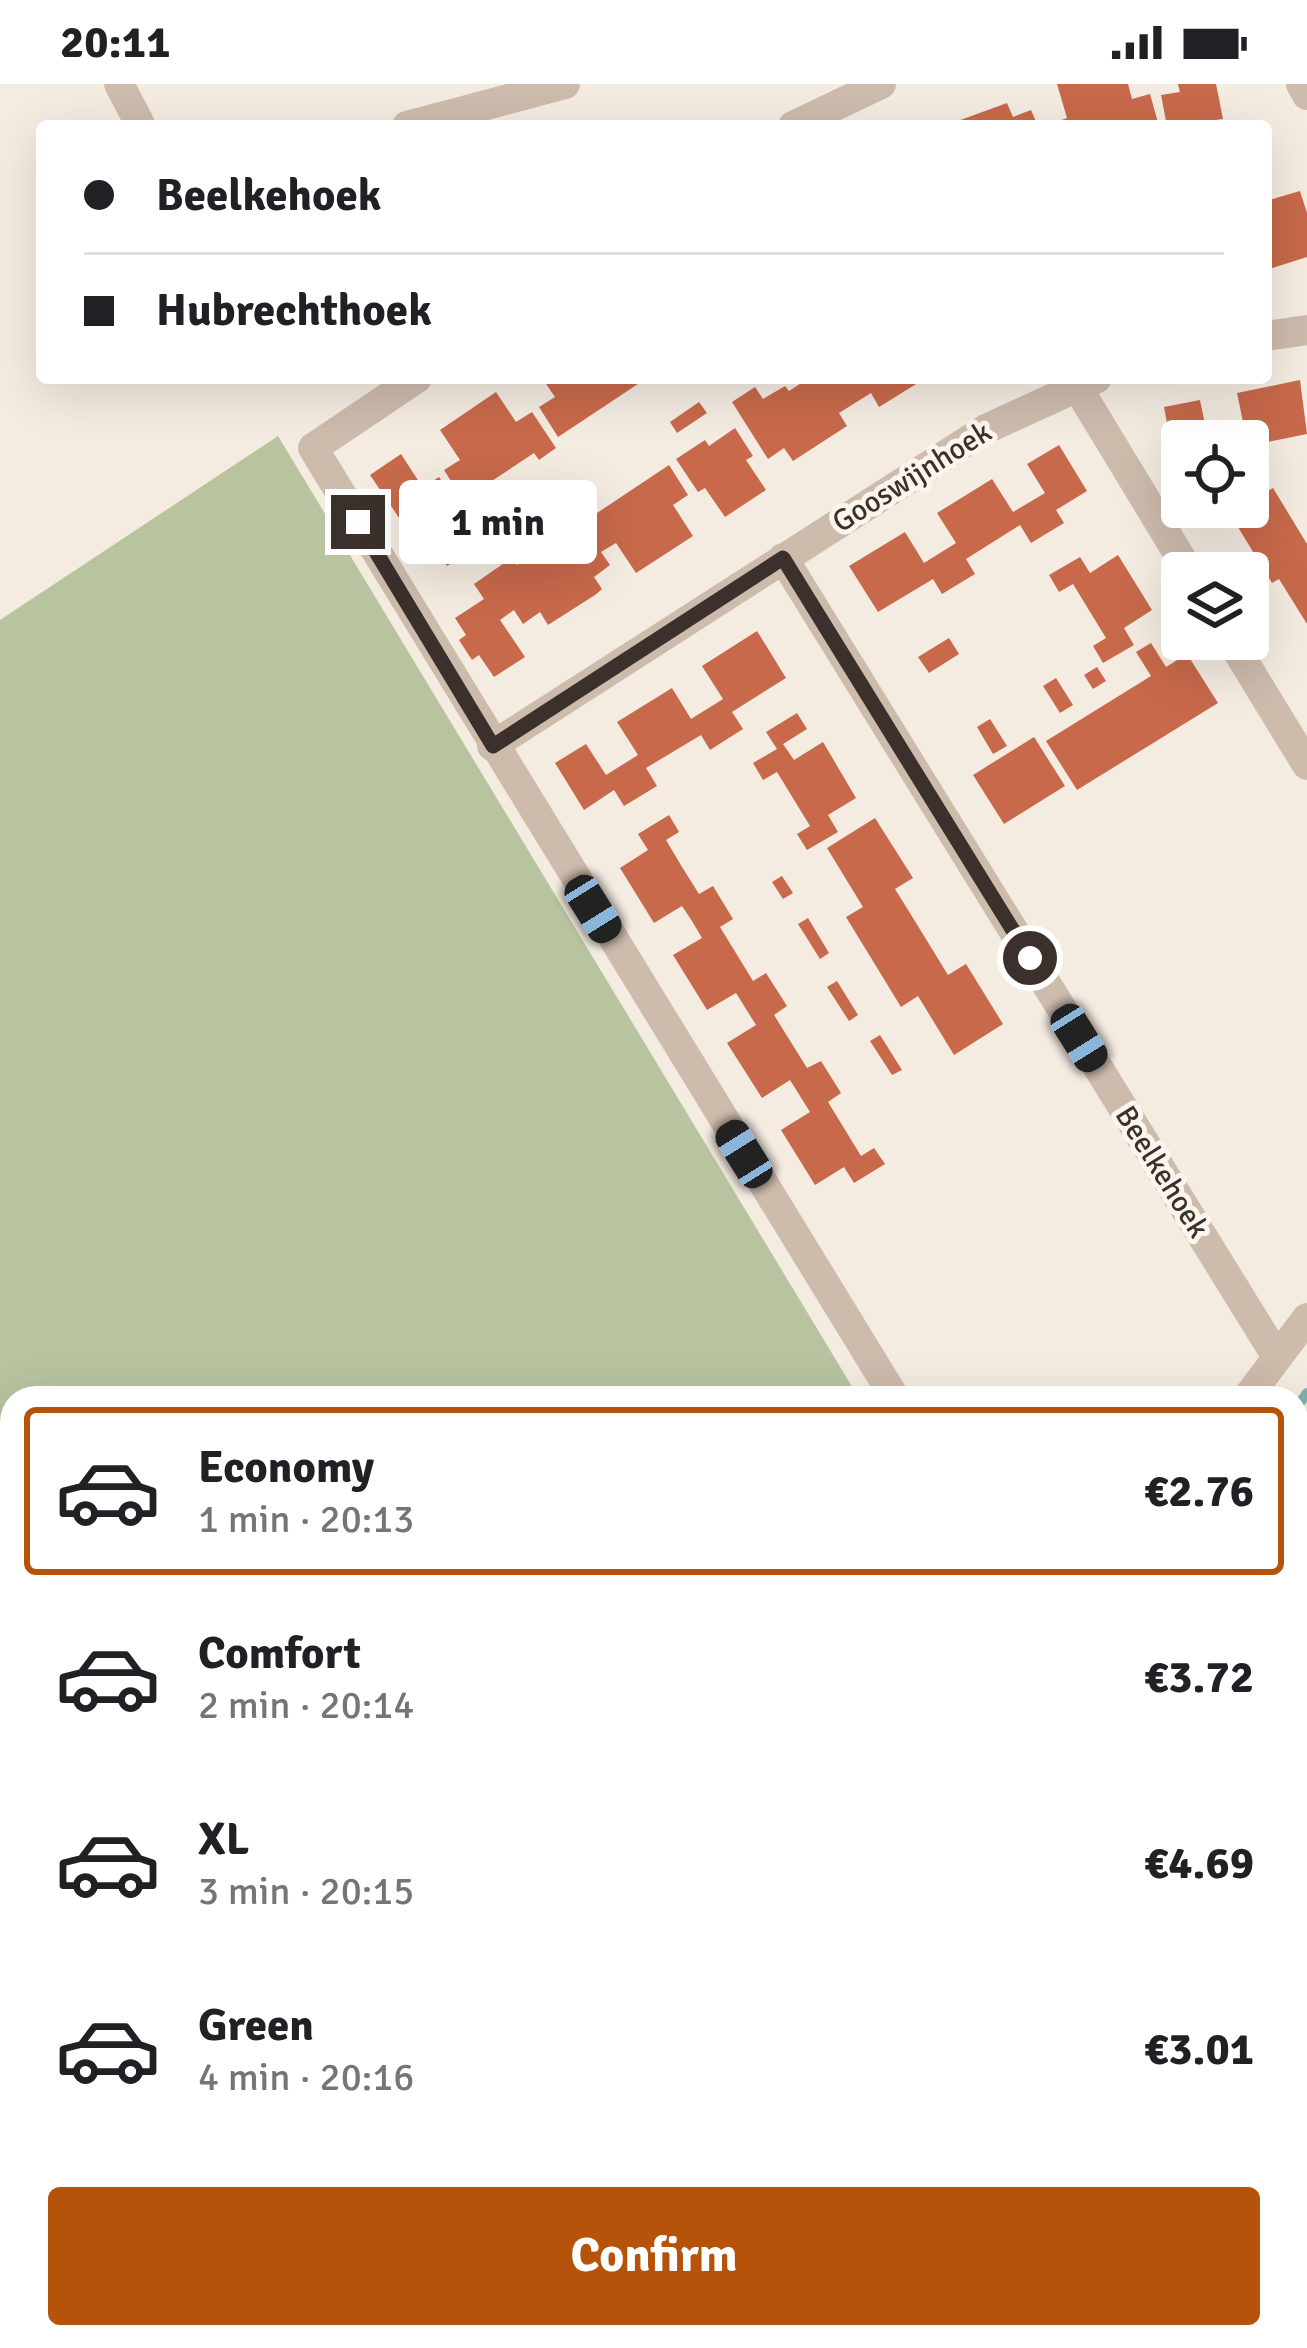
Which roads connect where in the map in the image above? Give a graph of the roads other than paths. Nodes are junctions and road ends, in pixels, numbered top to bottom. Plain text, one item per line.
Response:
1 (119, 84) edge
2 (565, 84) edge
3 (881, 84) edge
4 (1300, 84) edge
5 (1307, 95) edge
6 (138, 120) edge
7 (430, 120) edge
8 (806, 120) edge
9 (1307, 330) edge
10 (1272, 335) edge
11 (408, 384) edge
12 (1080, 384) edge
13 (1088, 384) edge
14 (1179, 552) edge
15 (783, 558) junction
16 (1243, 660) edge
17 (493, 746) junction
18 (1307, 765) edge
19 (1307, 1318) edge
20 (1277, 1357) junction
21 (888, 1386) edge
22 (1256, 1386) edge

1 - 6 street
2 - 7 street
3 - 8 street
4 - 5 street
9 - 10 street
11 - 17 street
12 - 15 street, Gooswijnhoek
13 - 14 street
15 - 17 street, Gooswijnhoek
15 - 20 street, Beelkehoek
16 - 18 street
17 - 21 street
19 - 20 street
20 - 22 street

